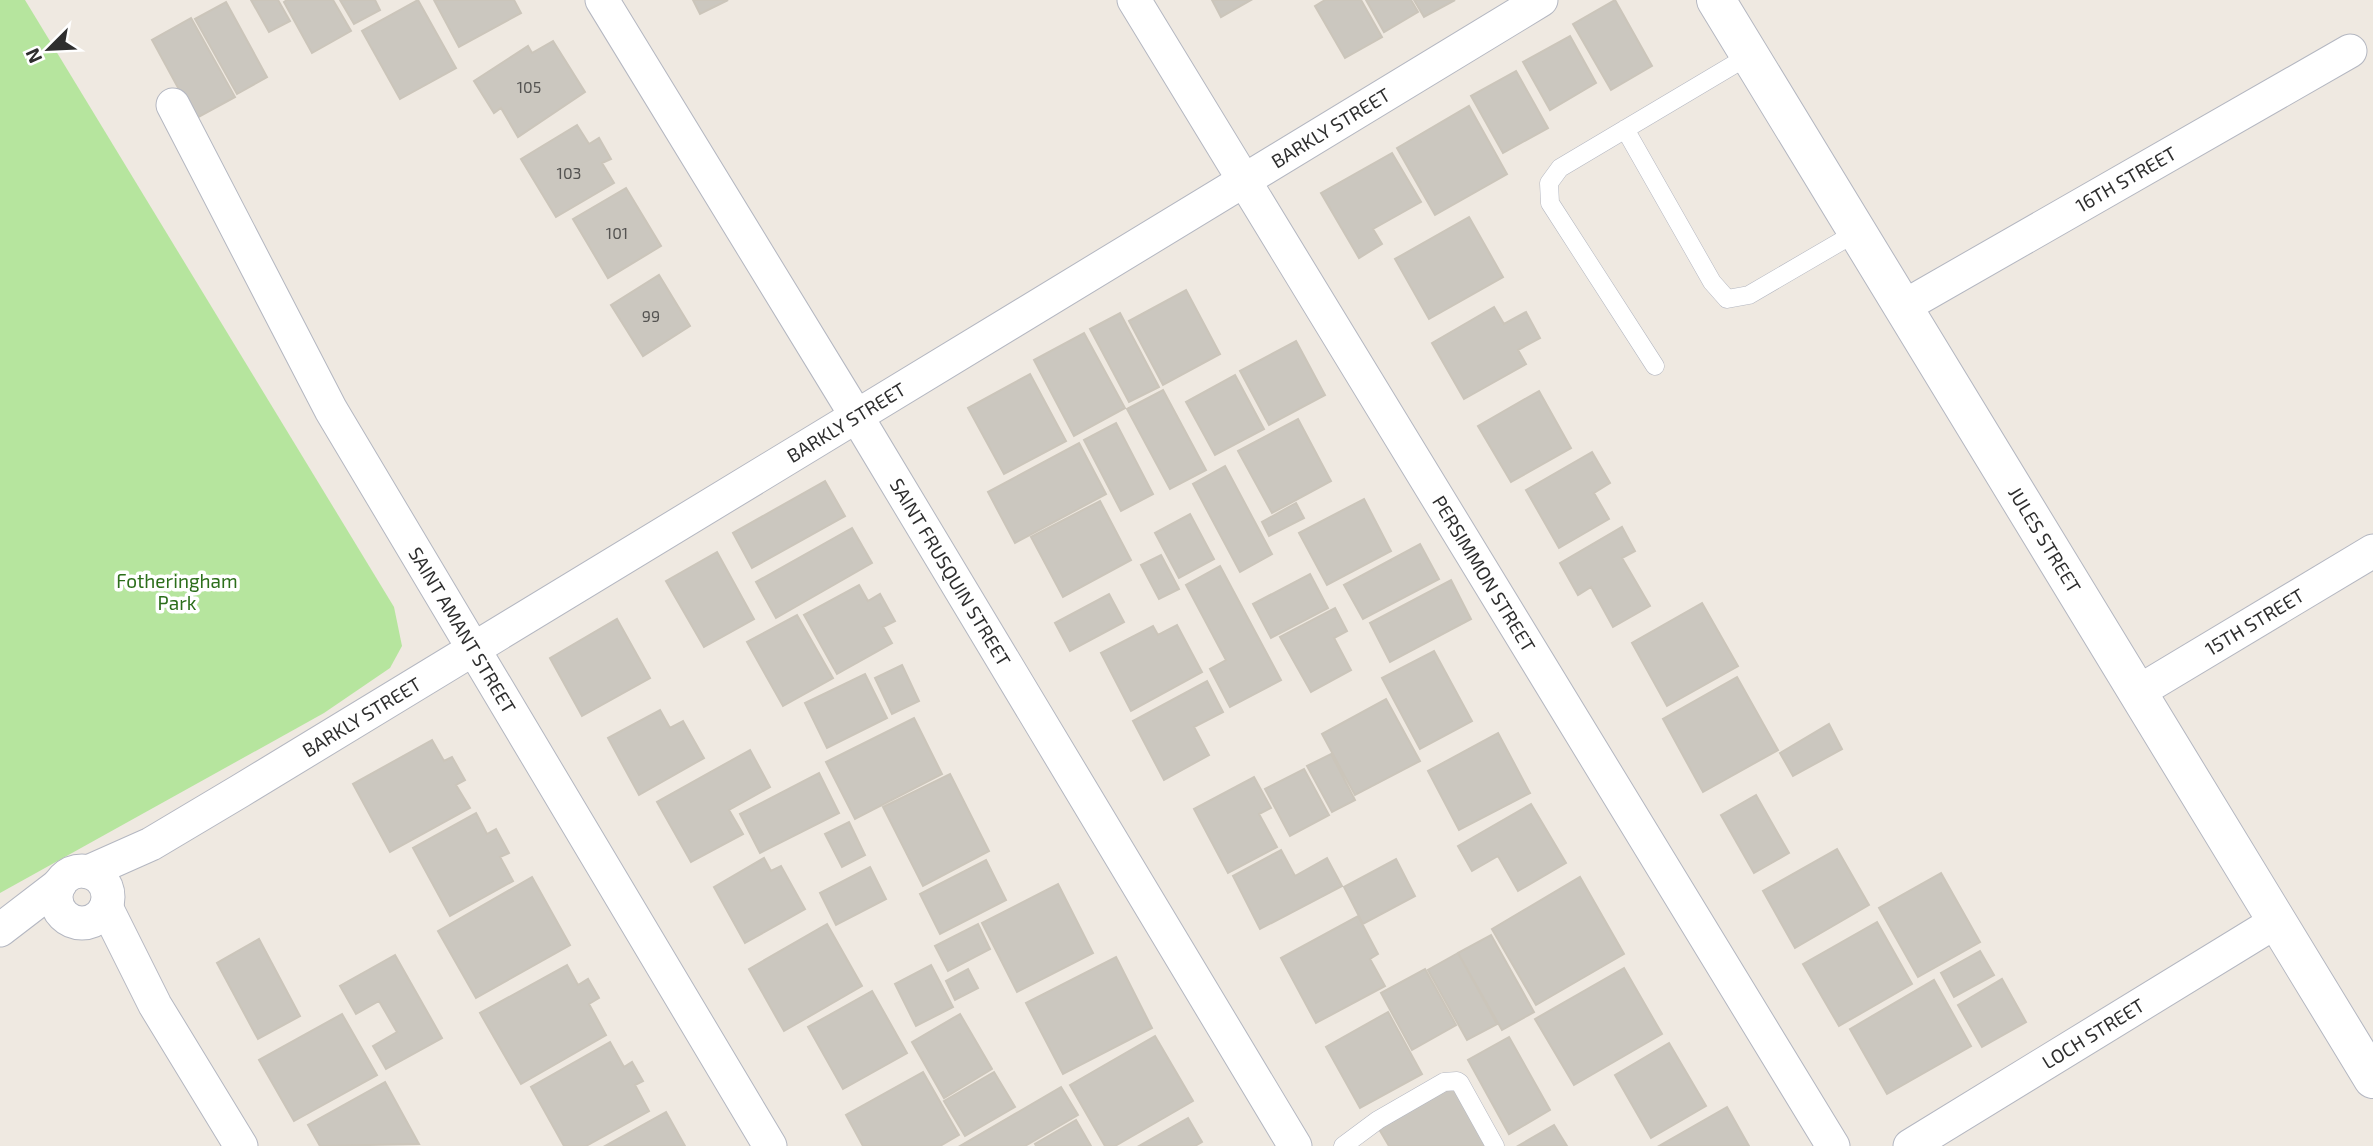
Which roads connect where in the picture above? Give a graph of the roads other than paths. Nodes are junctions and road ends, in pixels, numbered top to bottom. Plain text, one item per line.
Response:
1 (602, 0) edge
2 (1134, 0) edge
3 (1541, 0) edge
4 (1716, 0) edge
5 (2350, 51) dead end
6 (1750, 55) junction
7 (173, 105) dead end
8 (1625, 129) junction
9 (1244, 181) junction
10 (1857, 232) junction
11 (1903, 307) junction
12 (1655, 366) dead end
13 (857, 417) junction
14 (2373, 551) edge
15 (472, 648) junction
16 (2137, 692) junction
17 (83, 898) junction
18 (2277, 921) junction
19 (0, 931) edge
20 (2373, 1077) edge
21 (241, 1146) edge
22 (770, 1146) edge
23 (1295, 1146) edge
24 (1343, 1146) edge
25 (1495, 1146) edge
26 (1833, 1146) edge
27 (1910, 1146) edge

1 - 13 street, SAINT FRUSQUIN STREET
2 - 9 street, PERSIMMON STREET
3 - 9 street, BARKLY STREET
4 - 6 main road, JULES STREET
5 - 11 street, 16TH STREET
6 - 8 lane
6 - 10 main road, JULES STREET
7 - 15 street, SAINT AMANT STREET
8 - 10 lane
8 - 12 lane
9 - 13 street, BARKLY STREET
9 - 26 street, PERSIMMON STREET
10 - 11 main road, JULES STREET
11 - 16 main road, JULES STREET
13 - 15 street, BARKLY STREET
13 - 23 street, SAINT FRUSQUIN STREET
14 - 16 street, 15TH STREET
15 - 17 street, BARKLY STREET
15 - 22 street, SAINT AMANT STREET
16 - 18 main road, JULES STREET
17 - 19 street
17 - 21 street
18 - 20 main road, JULES STREET
18 - 27 street, LOCH STREET
24 - 25 lane

